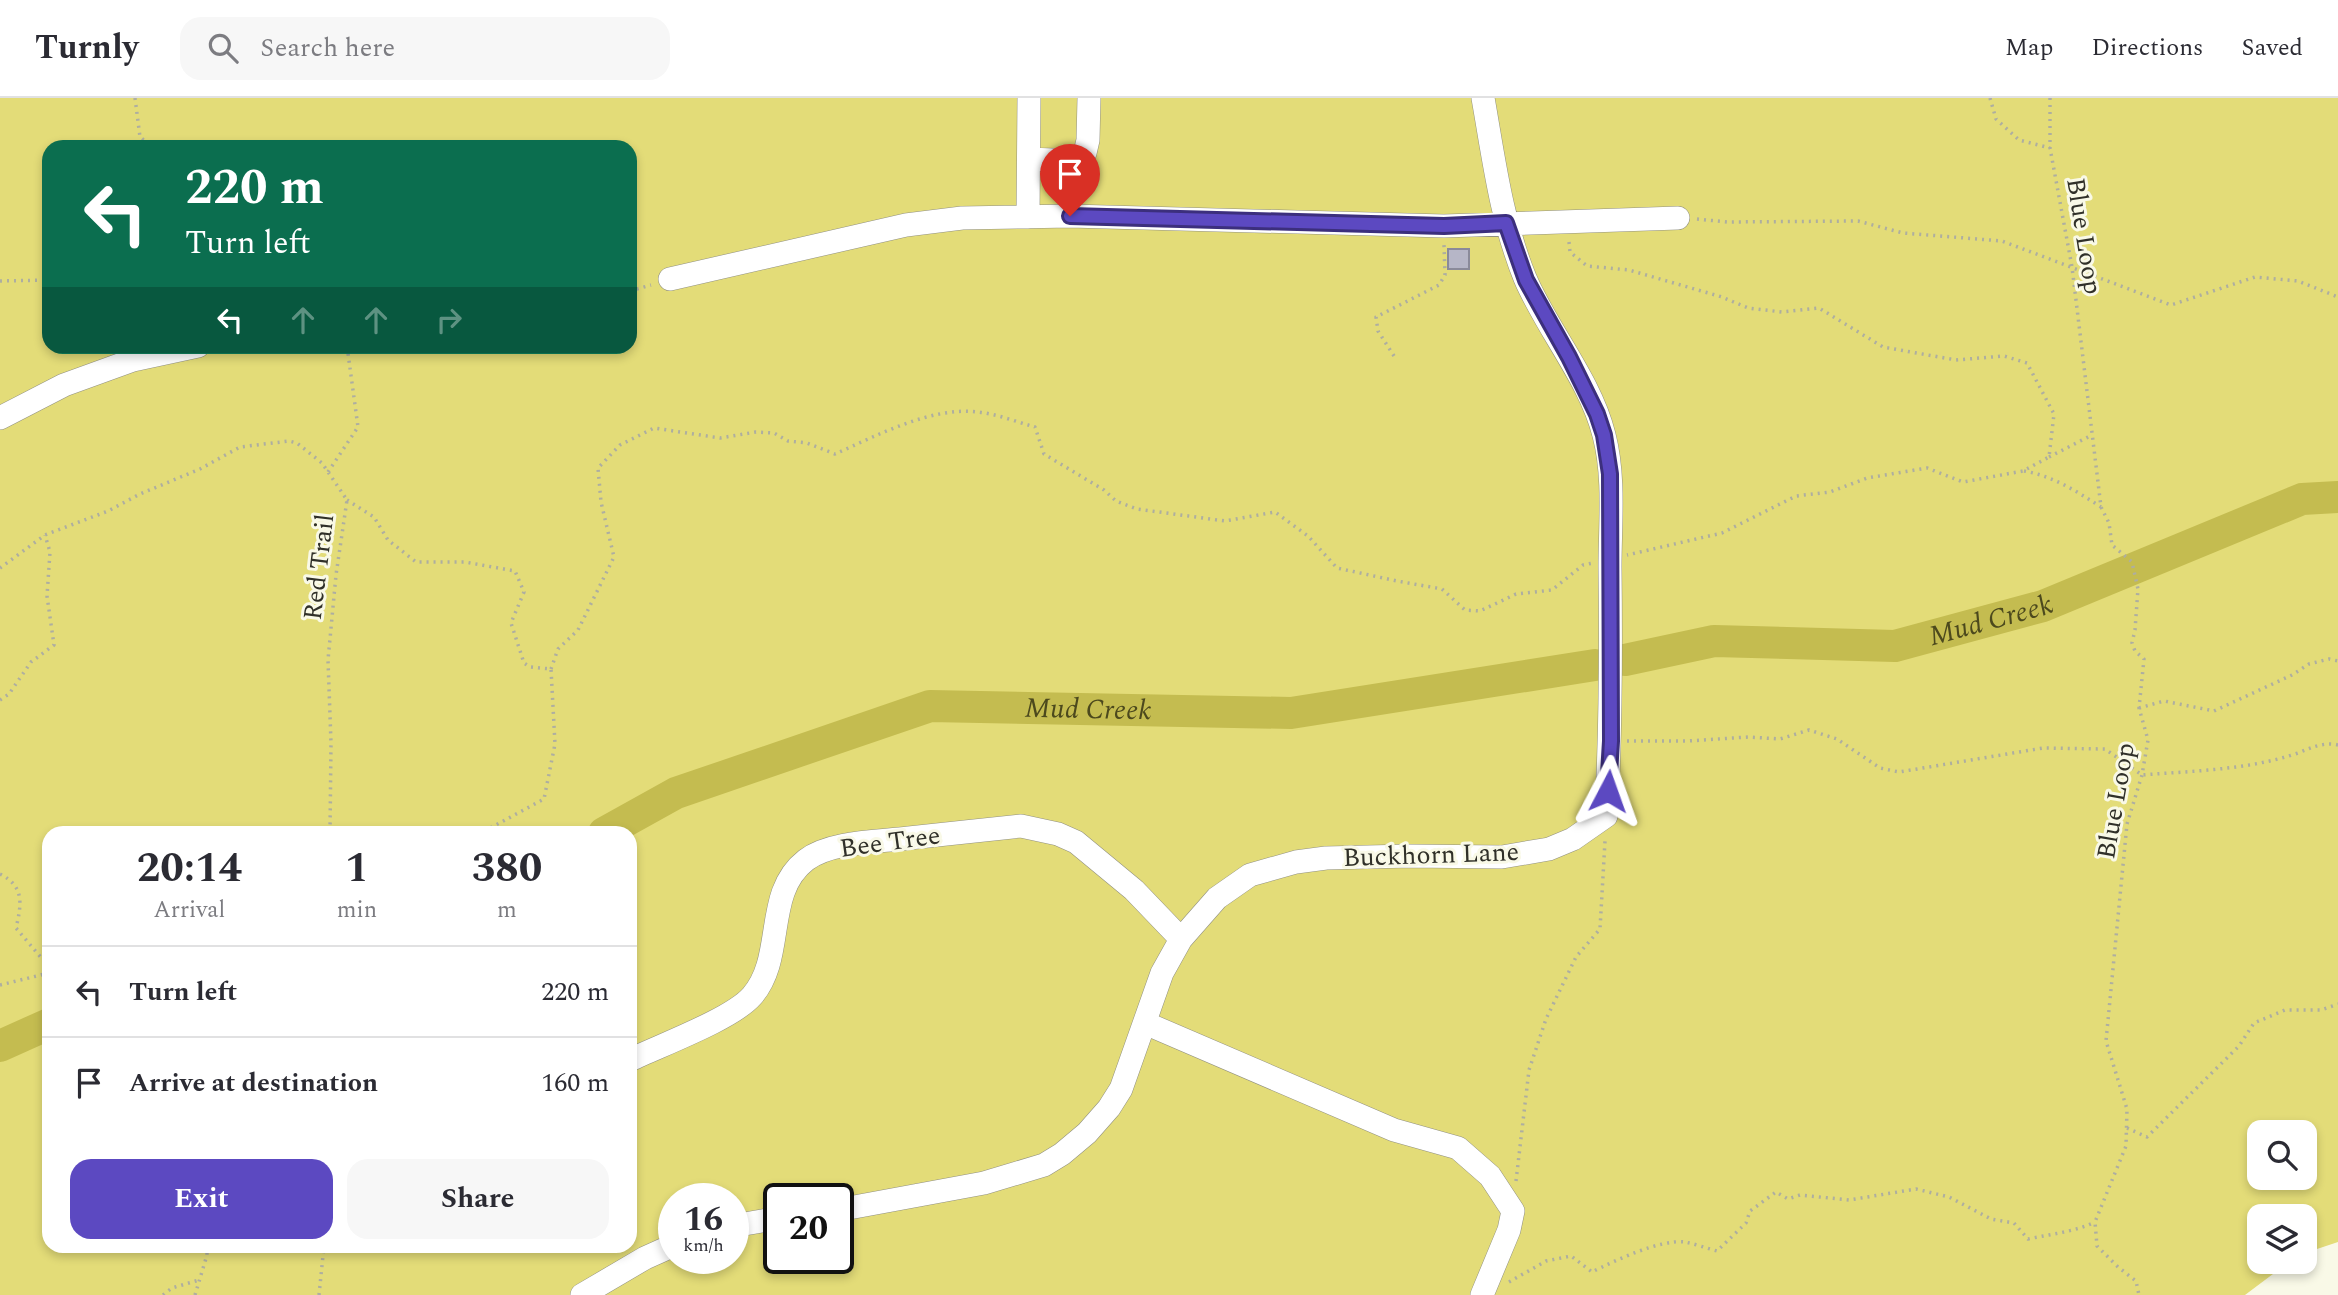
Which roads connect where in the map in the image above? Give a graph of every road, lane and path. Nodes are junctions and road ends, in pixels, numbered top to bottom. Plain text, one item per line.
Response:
1 (135, 98) edge
2 (1029, 98) edge
3 (1089, 98) edge
4 (1483, 98) edge
5 (1990, 98) edge
6 (2050, 98) edge
7 (144, 140) edge
8 (2050, 148) junction
9 (1029, 159) junction
10 (1028, 217) junction
11 (1678, 218) joint
12 (1565, 222) junction
13 (1506, 223) junction
14 (1444, 226) junction
15 (2071, 267) junction
16 (670, 279) dead end
17 (42, 280) edge
18 (0, 281) edge
19 (2338, 297) edge
20 (161, 354) edge
21 (348, 354) edge
22 (1394, 356) dead end
23 (0, 418) edge
24 (2092, 435) junction
25 (2049, 457) junction
26 (2023, 471) junction
27 (328, 472) junction
28 (347, 500) junction
29 (2101, 507) junction
30 (45, 535) junction
31 (1610, 559) junction
32 (0, 568) edge
33 (2338, 661) edge
34 (551, 669) junction
35 (0, 700) edge
36 (2139, 708) junction
37 (1611, 741) junction
38 (2338, 745) edge
39 (2142, 775) junction
40 (1606, 817) junction
41 (330, 826) edge
42 (494, 826) edge
43 (0, 874) edge
44 (1181, 939) junction
45 (42, 959) edge
46 (42, 975) edge
47 (0, 985) edge
48 (2338, 1004) edge
49 (1145, 1023) junction
50 (637, 1057) edge
51 (2127, 1128) junction
52 (854, 1207) edge
53 (1513, 1211) junction
54 (2095, 1222) junction
55 (658, 1252) edge
56 (207, 1253) edge
57 (323, 1253) edge
58 (199, 1280) junction
59 (1509, 1282) dead end
60 (163, 1295) edge
61 (195, 1295) edge
62 (319, 1295) edge
63 (582, 1295) edge
64 (1482, 1295) edge
65 (2139, 1295) edge

1 - 7 path
2 - 9 lane
3 - 9 lane
4 - 13 lane
5 - 8 path
6 - 8 path, Blue Loop
8 - 15 path, Blue Loop
9 - 10 lane
10 - 14 lane
10 - 16 lane
11 - 12 lane
11 - 15 path
12 - 13 lane
12 - 25 path
13 - 14 lane
13 - 31 lane
14 - 22 path
15 - 19 path
15 - 24 path, Blue Loop
17 - 18 path
20 - 23 lane
21 - 27 path
24 - 25 path
24 - 29 path, Blue Loop
25 - 26 path
26 - 29 path
26 - 31 path
27 - 28 path, Red Trail
27 - 30 path, Red Trail
28 - 34 path
28 - 41 path, Red Trail
29 - 36 path, Blue Loop
30 - 32 path, Red Trail
30 - 35 path
31 - 34 path
31 - 37 lane
33 - 36 path
34 - 42 path
36 - 39 path, Blue Loop
37 - 39 path
37 - 40 lane
38 - 39 path
39 - 51 path, Blue Loop
40 - 44 lane, Buckhorn Lane
40 - 53 path
43 - 45 path
44 - 49 lane, Buckhorn Lane
44 - 50 lane, Bee Tree
46 - 47 path
48 - 51 path
49 - 52 lane, Buckhorn Lane
49 - 53 lane
51 - 54 path, Blue Loop
53 - 64 lane
54 - 59 path
54 - 65 path
55 - 63 lane
56 - 58 path
57 - 62 path
58 - 60 path
58 - 61 path

